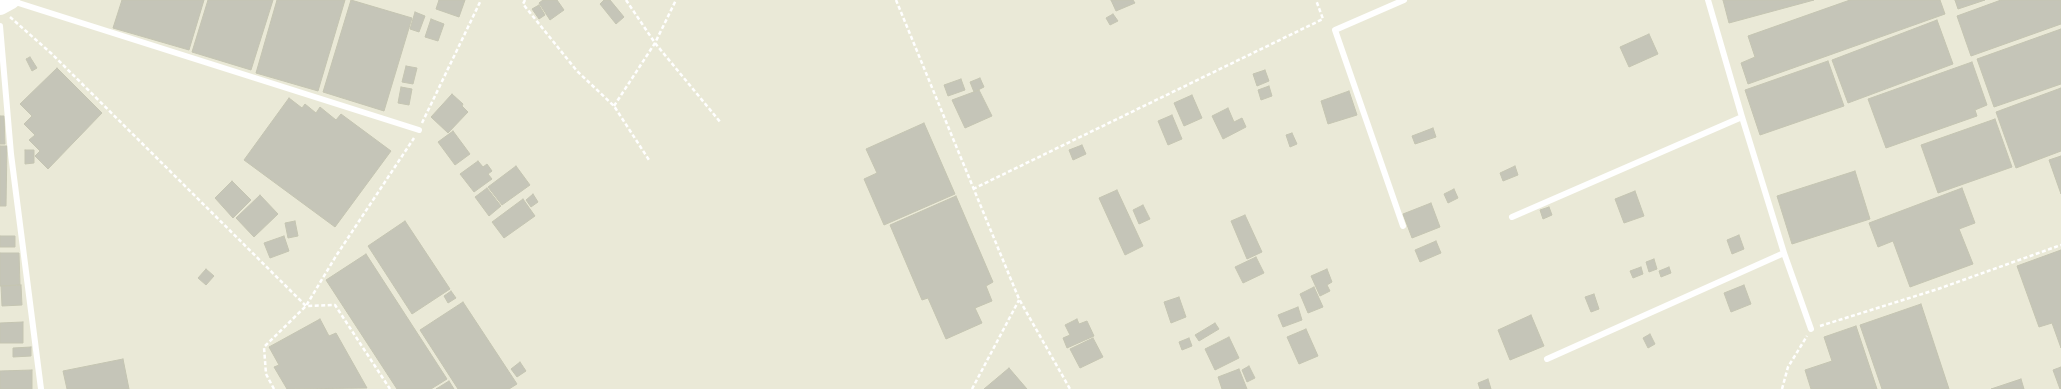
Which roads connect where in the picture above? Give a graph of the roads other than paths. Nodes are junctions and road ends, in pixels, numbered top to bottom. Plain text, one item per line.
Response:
1 (1404, 0) edge
2 (1708, 0) edge
3 (7, 5) edge
4 (0, 26) edge
5 (1742, 117) junction
6 (419, 130) road end
7 (1512, 216) dead end
8 (1403, 226) dead end
9 (1784, 253) junction
10 (1811, 329) road end
11 (1547, 359) dead end
12 (41, 389) edge

1 - 8 lane
2 - 5 lane
3 - 6 lane
4 - 12 lane
5 - 7 lane
5 - 9 lane
9 - 10 lane
9 - 11 lane

